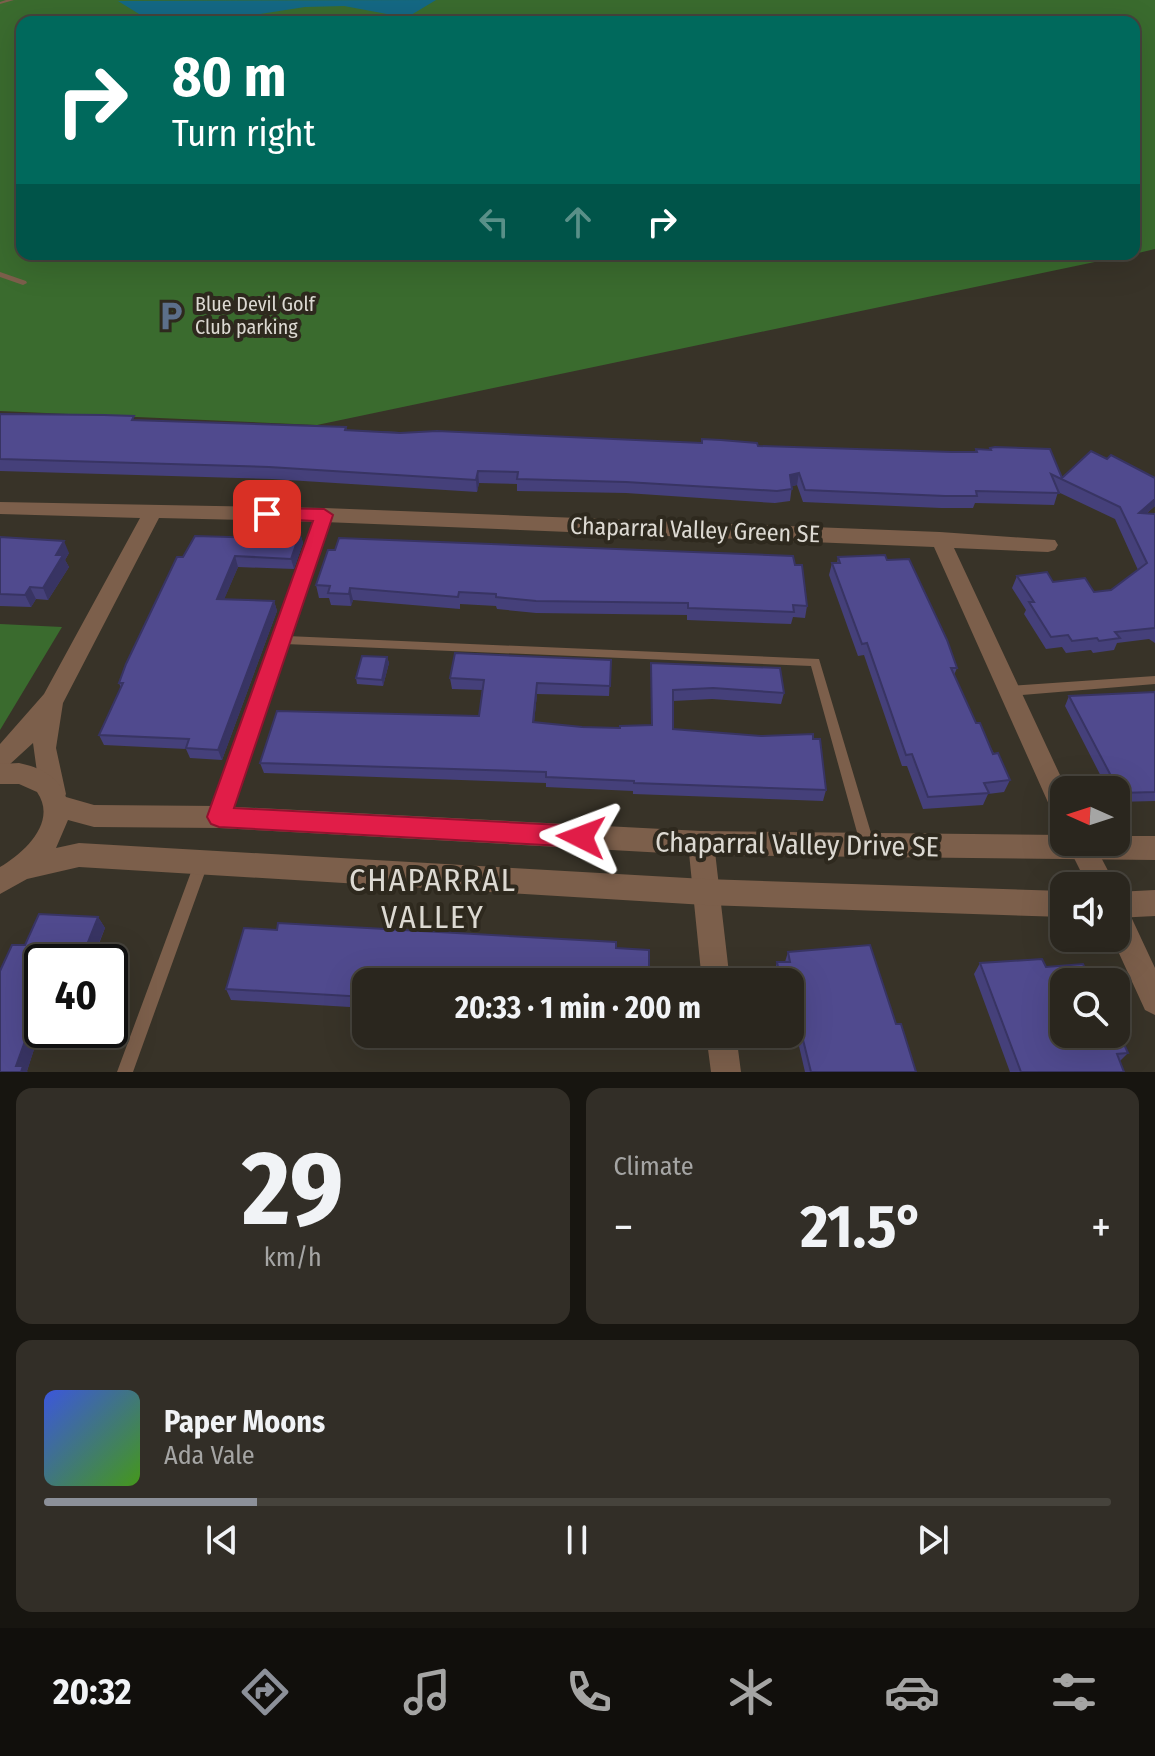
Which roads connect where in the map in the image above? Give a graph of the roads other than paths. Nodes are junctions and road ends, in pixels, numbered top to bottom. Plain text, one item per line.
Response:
1 (12, 0) edge
2 (0, 3) edge
3 (0, 274) edge
4 (23, 283) dead end
5 (0, 508) edge
6 (152, 513) junction
7 (324, 515) junction
8 (940, 539) junction
9 (1048, 545) dead end
10 (281, 640) junction
11 (1155, 680) edge
12 (1010, 691) junction
13 (52, 701) junction
14 (0, 758) edge
15 (0, 774) edge
16 (1050, 779) edge
17 (55, 799) junction
18 (219, 817) junction
19 (701, 843) junction
20 (868, 846) junction
21 (1050, 846) edge
22 (1130, 847) edge
23 (1155, 848) edge
24 (202, 862) junction
25 (10, 876) edge
26 (705, 892) junction
27 (1155, 903) edge
28 (1050, 904) edge
29 (1130, 904) edge
30 (1130, 946) edge
31 (714, 968) edge
32 (1155, 1000) edge
33 (723, 1048) edge
34 (125, 1072) edge
35 (726, 1072) edge

1 - 2 lane
3 - 4 lane
5 - 6 street, Chaparral Valley Green SE
6 - 7 street, Chaparral Valley Green SE
6 - 13 street
7 - 8 street, Chaparral Valley Green SE
7 - 10 lane
8 - 9 street, Chaparral Valley Green SE
8 - 12 street
10 - 18 lane
10 - 20 lane
11 - 12 lane
12 - 16 street
13 - 14 street
13 - 17 street
15 - 17 street, Chaparral Valley Drive SE
17 - 18 street, Chaparral Valley Drive SE
17 - 25 street
18 - 19 street, Chaparral Valley Drive SE
19 - 20 street, Chaparral Valley Drive SE
19 - 26 street
20 - 21 street, Chaparral Valley Drive SE
22 - 23 street, Chaparral Valley Drive SE
24 - 25 street, Chaparral Valley Drive SE
24 - 26 street, Chaparral Valley Drive SE
24 - 34 lane
26 - 28 street, Chaparral Valley Drive SE
26 - 31 street
27 - 29 street
30 - 32 street
33 - 35 street

